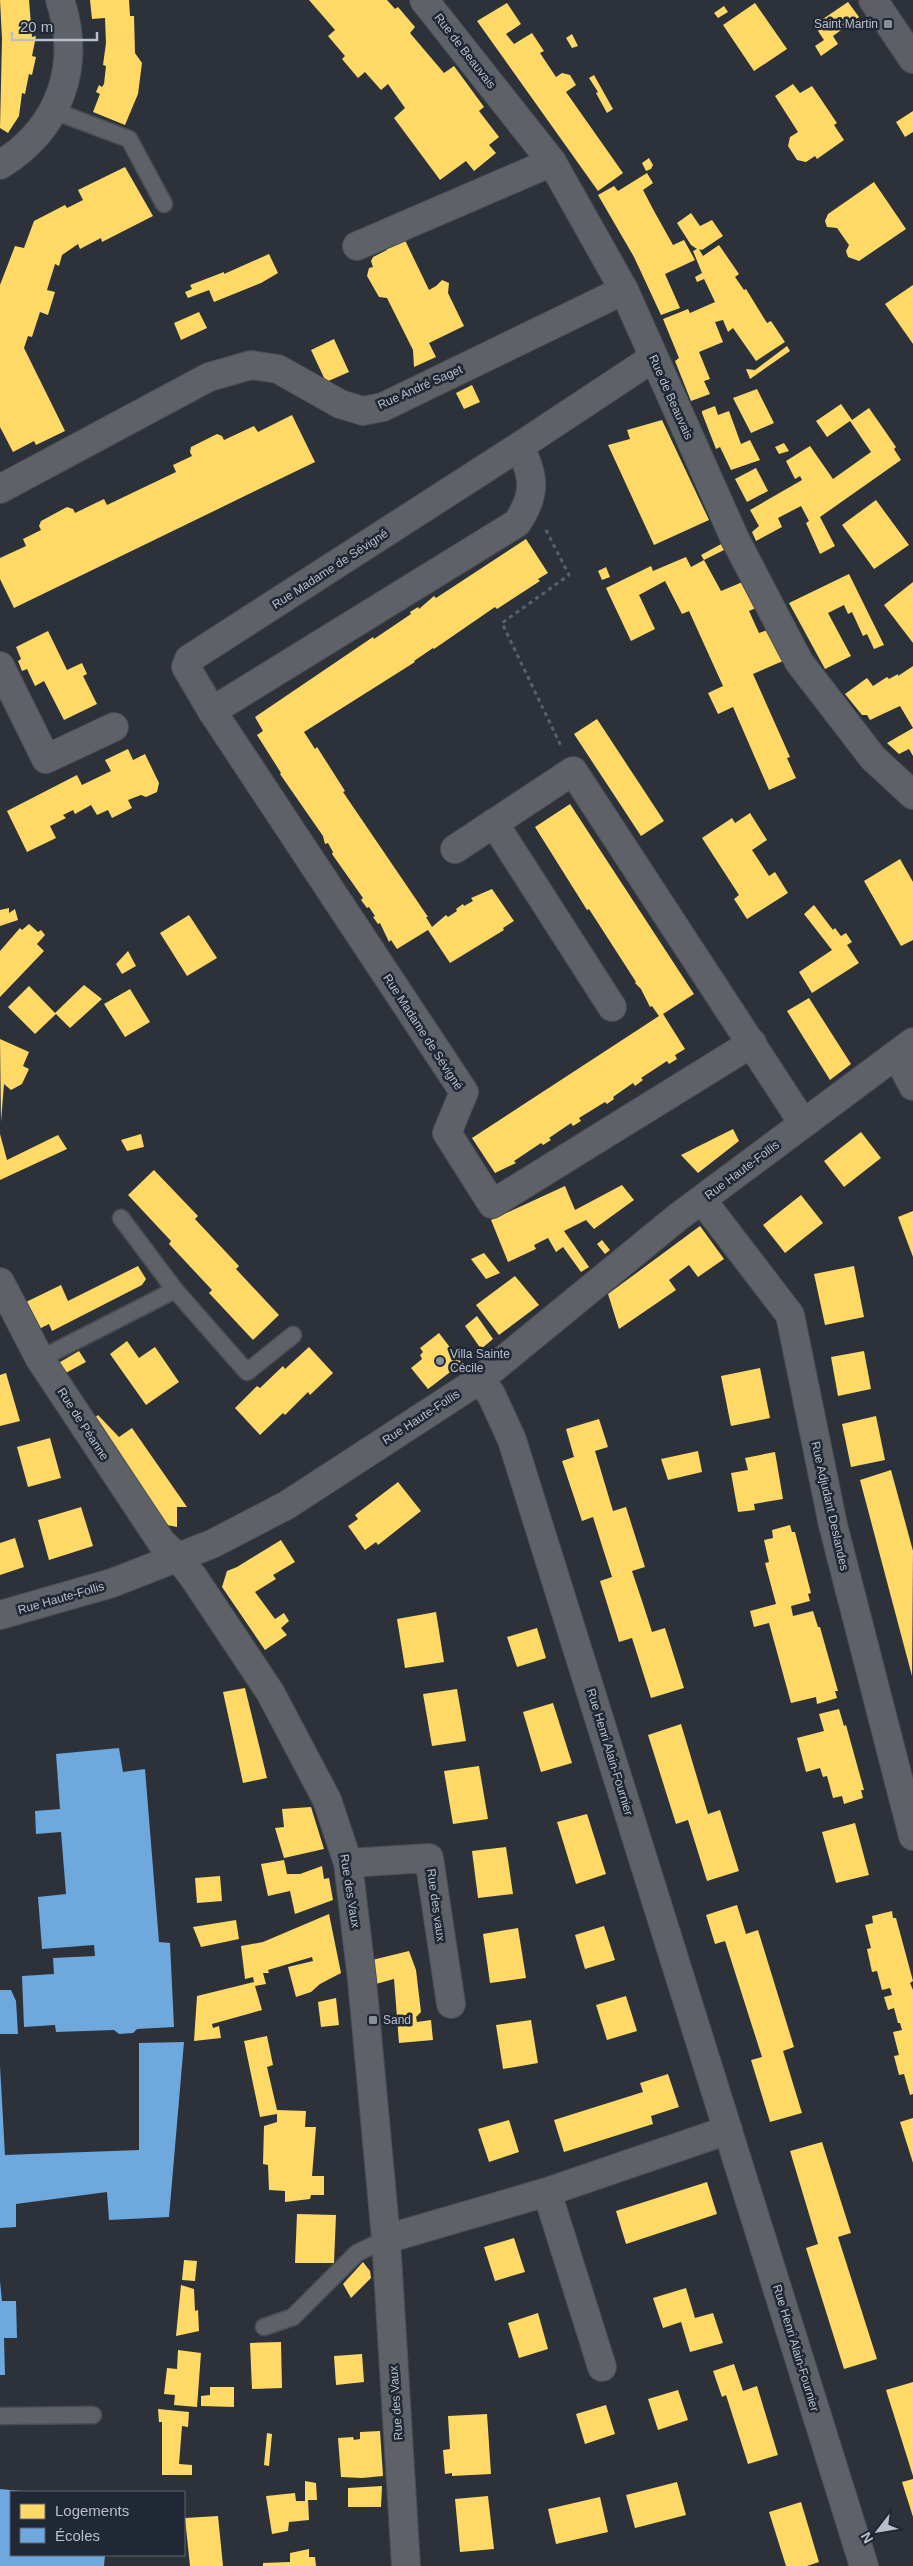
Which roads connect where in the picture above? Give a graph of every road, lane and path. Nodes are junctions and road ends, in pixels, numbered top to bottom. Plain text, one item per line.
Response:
1 (60, 0) edge
2 (424, 0) edge
3 (873, 0) edge
4 (913, 59) edge
5 (54, 111) junction
6 (552, 162) junction
7 (0, 164) edge
8 (164, 204) dead end
9 (357, 246) dead end
10 (624, 290) junction
11 (653, 358) junction
12 (520, 446) junction
13 (0, 489) edge
14 (529, 505) junction
15 (0, 666) edge
16 (212, 711) junction
17 (114, 727) dead end
18 (574, 771) junction
19 (913, 795) edge
20 (494, 823) junction
21 (455, 849) dead end
22 (612, 1007) dead end
23 (752, 1044) junction
24 (905, 1048) edge
25 (913, 1086) edge
26 (803, 1123) junction
27 (702, 1200) junction
28 (121, 1218) dead end
29 (0, 1282) edge
30 (175, 1290) junction
31 (293, 1335) dead end
32 (40, 1358) junction
33 (479, 1380) junction
34 (178, 1557) junction
35 (0, 1615) edge
36 (911, 1821) edge
37 (348, 1863) junction
38 (451, 2004) dead end
39 (728, 2130) junction
40 (548, 2192) junction
41 (386, 2239) junction
42 (264, 2327) dead end
43 (602, 2367) dead end
44 (0, 2416) edge
45 (93, 2416) dead end
46 (406, 2566) edge
47 (864, 2566) edge

1 - 5 street
2 - 6 street, Rue de Beauvais
3 - 4 main road
5 - 7 street
5 - 8 lane
6 - 9 street
6 - 10 street, Rue de Beauvais
10 - 11 street, Rue de Beauvais
10 - 13 street, Rue André Saget
11 - 12 street, Rue Madame de Sévigné
11 - 19 street, Rue de Beauvais
12 - 14 street
12 - 16 street, Rue Madame de Sévigné
14 - 16 street
14 - 18 path
15 - 17 street
16 - 23 street, Rue Madame de Sévigné
18 - 20 street
18 - 23 street
20 - 21 street
20 - 22 street
23 - 26 street
24 - 25 street
24 - 26 street, Rue Haute-Follis
26 - 27 street, Rue Haute-Follis
27 - 33 street, Rue Haute-Follis
27 - 36 street, Rue Adjudant Deslandes
28 - 30 lane
29 - 32 street, Rue de Péanne
30 - 31 lane
30 - 32 lane
32 - 34 street, Rue de Péanne
33 - 34 street, Rue Haute-Follis
33 - 39 street, Rue Henri Alain-Fournier
34 - 35 street, Rue Haute-Follis
34 - 37 street, Rue des Vaux
37 - 38 street, Rue des vaux
37 - 41 street, Rue des Vaux
39 - 40 street
39 - 47 street, Rue Henri Alain-Fournier
40 - 41 street
40 - 43 street
41 - 42 lane
41 - 46 street, Rue des Vaux
44 - 45 lane

